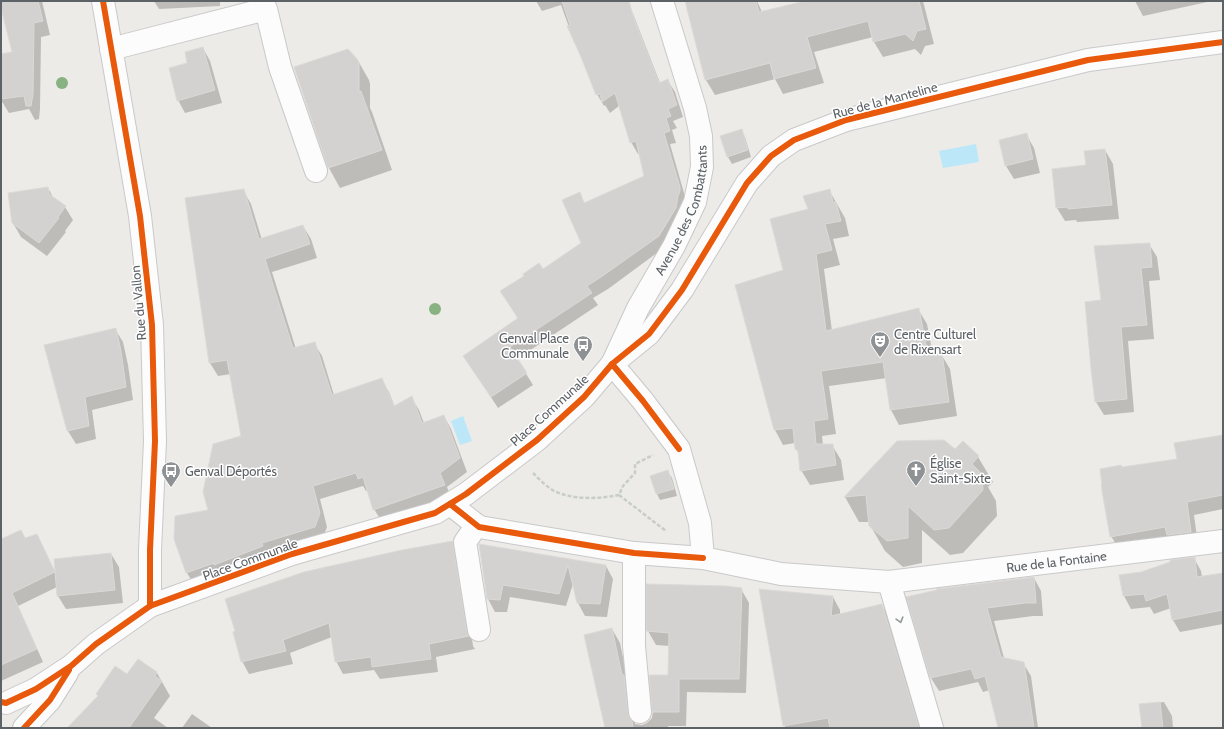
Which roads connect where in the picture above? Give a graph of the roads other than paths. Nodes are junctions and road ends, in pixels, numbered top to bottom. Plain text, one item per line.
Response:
1 (103, 1) edge
2 (662, 1) edge
3 (1223, 42) edge
4 (111, 49) junction
5 (316, 170) dead end
6 (612, 364) junction
7 (450, 504) junction
8 (477, 525) junction
9 (1223, 541) edge
10 (634, 554) junction
11 (703, 558) junction
12 (889, 582) junction
13 (150, 606) junction
14 (479, 630) dead end
15 (71, 666) junction
16 (3, 702) edge
17 (640, 712) dead end
18 (23, 728) edge
19 (932, 728) edge

1 - 4 street, Rue du Vallon
2 - 6 street, Avenue des Combattants
3 - 6 street, Rue de la Manteline
4 - 5 street
4 - 13 street, Rue du Vallon
6 - 7 street, Place Communale
6 - 11 street
7 - 8 street
7 - 13 street, Place Communale
8 - 10 street
8 - 14 street
9 - 12 street, Rue de la Fontaine
10 - 11 street
10 - 17 street
11 - 12 street
12 -> 19 street
13 - 15 street, Place Communale
15 - 16 street
15 - 18 street
16 - 18 street

